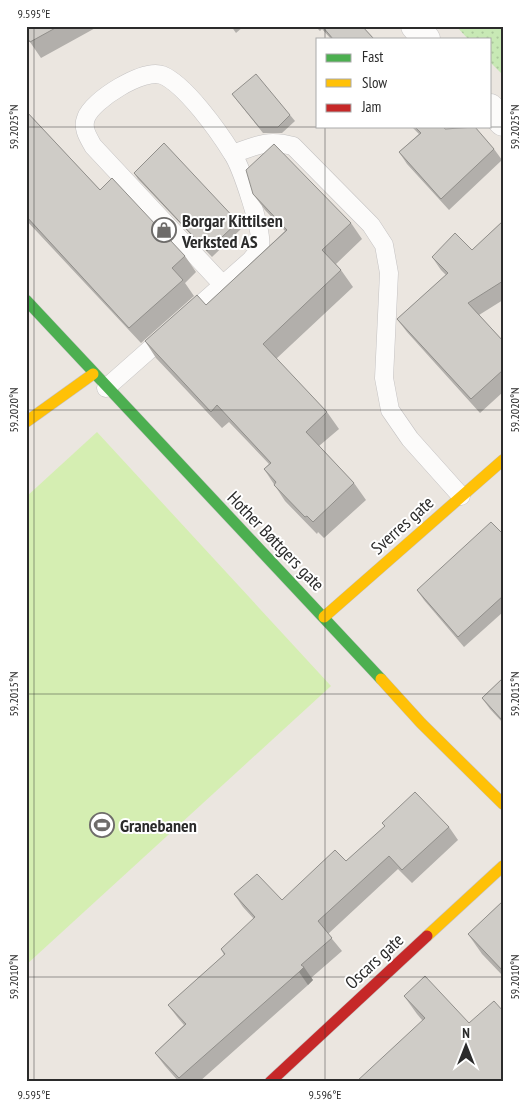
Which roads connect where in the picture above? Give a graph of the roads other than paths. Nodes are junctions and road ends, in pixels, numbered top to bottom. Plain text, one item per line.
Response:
1 (415, 26) edge
2 (425, 38) edge
3 (492, 110) edge
4 (503, 122) edge
5 (234, 154) junction
6 (223, 285) junction
7 (26, 300) edge
8 (93, 374) junction
9 (106, 388) junction
10 (26, 422) edge
11 (503, 460) edge
12 (461, 496) junction
13 (324, 617) junction
14 (503, 804) edge
15 (503, 866) edge
16 (271, 1082) edge

1 - 2 street
3 - 4 street
5 - 6 lane
5 - 6 lane
5 - 12 lane
6 - 9 lane
7 - 8 street, Hother Bøttgers gate
8 - 9 street, Hother Bøttgers gate
8 - 10 street
9 - 13 street, Hother Bøttgers gate
11 - 12 street, Sverres gate
12 - 13 street, Sverres gate
13 - 14 street, Hother Bøttgers gate
15 - 16 street, Oscars gate

